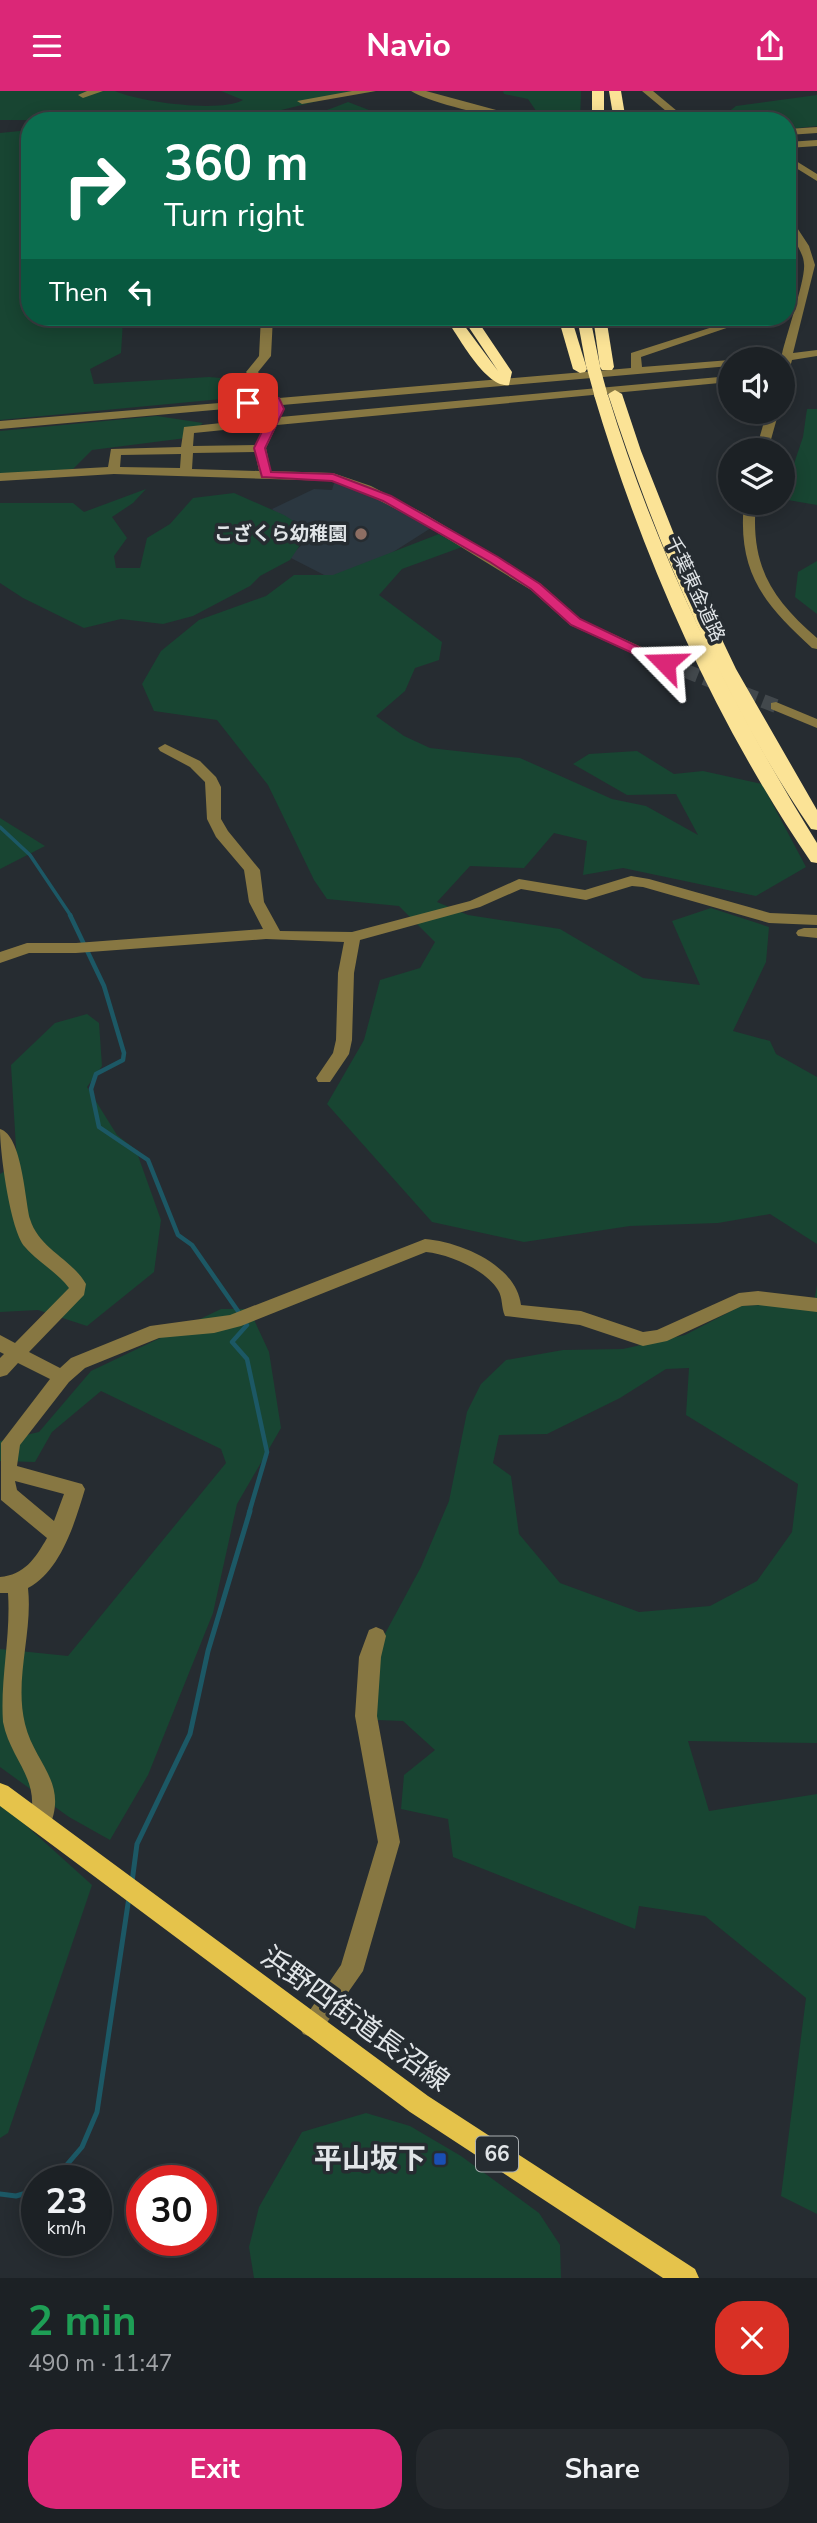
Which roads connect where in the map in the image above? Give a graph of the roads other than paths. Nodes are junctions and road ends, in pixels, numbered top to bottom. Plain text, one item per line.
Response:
1 (97, 91) edge
2 (295, 91) edge
3 (371, 91) edge
4 (416, 91) edge
5 (598, 91) edge
6 (612, 91) edge
7 (648, 91) edge
8 (83, 95) dead end
9 (302, 100) junction
10 (314, 112) dead end
11 (489, 112) edge
12 (598, 112) edge
13 (611, 112) edge
14 (618, 112) edge
15 (673, 112) edge
16 (817, 130) edge
17 (796, 131) edge
18 (817, 143) edge
19 (796, 144) edge
20 (796, 164) edge
21 (817, 178) edge
22 (796, 234) edge
23 (813, 258) edge
24 (800, 301) junction
25 (796, 302) edge
26 (796, 319) edge
27 (267, 326) edge
28 (458, 326) edge
29 (475, 326) edge
30 (569, 326) edge
31 (585, 326) edge
32 (598, 326) edge
33 (726, 326) edge
34 (795, 326) edge
35 (790, 347) edge
36 (817, 353) edge
37 (795, 355) edge
38 (718, 364) edge
39 (593, 367) junction
40 (631, 371) junction
41 (718, 380) edge
42 (504, 382) junction
43 (608, 392) junction
44 (275, 400) junction
45 (273, 423) junction
46 (0, 425) edge
47 (260, 448) junction
48 (189, 449) junction
49 (114, 470) junction
50 (186, 472) junction
51 (266, 475) junction
52 (0, 477) edge
53 (750, 515) edge
54 (817, 645) edge
55 (665, 663) tunnel mouth
56 (776, 706) tunnel mouth
57 (817, 724) edge
58 (165, 748) dead end
59 (817, 825) edge
60 (817, 858) edge
61 (610, 886) junction
62 (817, 910) edge
63 (817, 920) edge
64 (275, 935) junction
65 (352, 937) junction
66 (0, 958) edge
67 (324, 1079) dead end
68 (0, 1135) edge
69 (817, 1305) edge
70 (0, 1342) edge
71 (17, 1354) junction
72 (0, 1370) edge
73 (62, 1377) junction
74 (5, 1438) edge
75 (7, 1471) junction
76 (58, 1536) junction
77 (8, 1584) edge
78 (376, 1636) dead end
79 (0, 1793) edge
80 (40, 1823) junction
81 (311, 2026) junction
82 (686, 2278) edge

1 - 8 street
2 - 9 street
3 - 9 street
4 - 11 street
5 - 12 highway
6 - 13 highway
6 - 14 highway
7 - 15 street
9 - 10 street
16 - 17 street
18 - 19 street
20 - 21 street
22 - 23 street
23 - 24 street
24 - 25 street
24 - 26 street
27 - 44 street
28 - 42 highway
29 - 42 highway
30 - 39 highway
31 - 39 highway, 千葉東金道路
32 - 39 highway, 千葉東金道路
33 - 40 street
34 - 35 street
36 - 37 street
38 - 40 street
39 - 43 highway
39 - 43 highway, 千葉東金道路
40 - 42 street
40 - 43 street
41 - 43 street
42 - 44 street
43 - 45 street
43 - 59 highway, 千葉東金道路
43 - 60 highway, 千葉東金道路
44 - 45 street
44 - 46 street
45 - 47 street
45 - 48 street
47 - 48 street
47 - 51 street
48 - 49 street
48 - 50 street
49 - 50 street
49 - 52 street
50 - 51 street
51 - 55 street
53 - 54 street
56 - 57 street
58 - 64 street
61 - 62 street
61 - 63 street
61 - 65 street
64 - 65 street
64 - 66 street
65 - 67 street
68 - 71 street
69 - 73 street
70 - 71 street
71 - 72 street
71 - 73 street
73 - 74 street
74 - 75 street
75 - 76 street
75 - 76 street
76 - 77 street
77 - 80 street
78 - 81 street
79 - 80 main road, 浜野四街道長沼線 / 66
80 - 81 main road, 浜野四街道長沼線 / 66
81 - 82 main road, 浜野四街道長沼線 / 66

